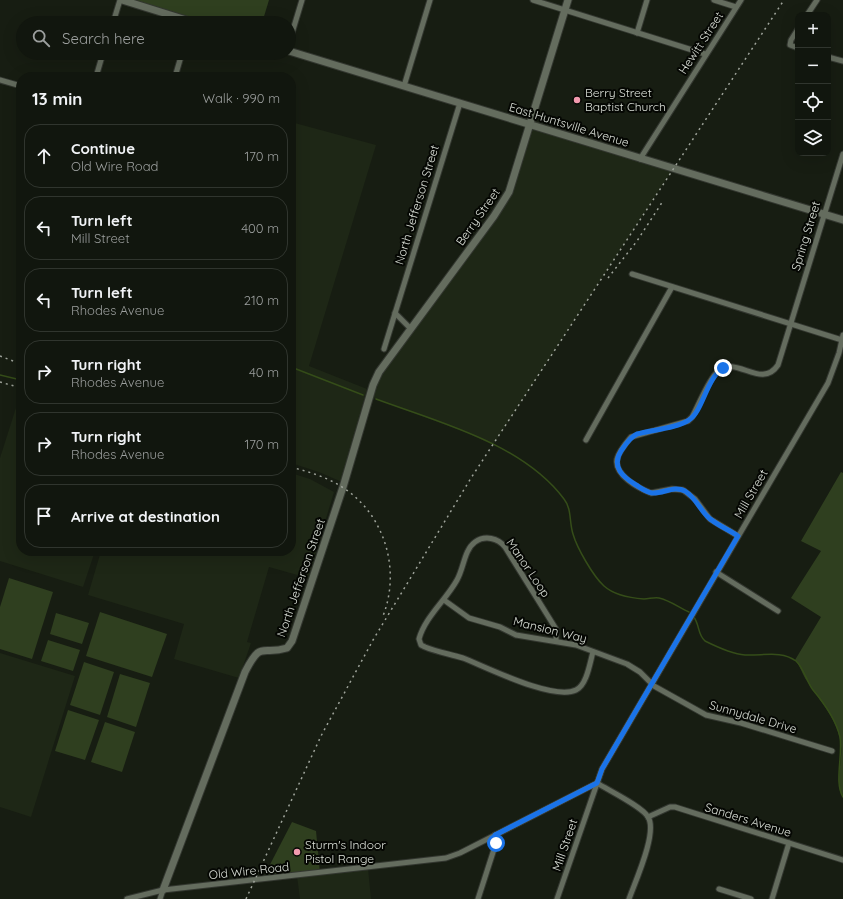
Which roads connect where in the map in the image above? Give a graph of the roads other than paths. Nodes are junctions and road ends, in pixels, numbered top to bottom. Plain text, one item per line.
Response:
1 (121, 0) edge
2 (302, 0) edge
3 (430, 0) edge
4 (533, 0) edge
5 (568, 0) edge
6 (647, 0) edge
7 (714, 0) edge
8 (741, 0) edge
9 (817, 0) edge
10 (736, 7) junction
11 (565, 10) junction
12 (809, 12) edge
13 (115, 16) edge
14 (171, 16) edge
15 (296, 20) edge
16 (637, 33) junction
17 (795, 34) edge
18 (795, 47) edge
19 (296, 53) edge
20 (705, 54) junction
21 (831, 58) edge
22 (101, 60) edge
23 (180, 60) edge
24 (843, 61) edge
25 (97, 72) edge
26 (176, 72) edge
27 (0, 80) edge
28 (16, 85) edge
29 (404, 86) junction
30 (460, 103) junction
31 (531, 125) junction
32 (843, 154) edge
33 (640, 159) junction
34 (824, 215) junction
35 (843, 220) edge
36 (632, 274) dead end
37 (672, 287) junction
38 (395, 313) junction
39 (789, 325) junction
40 (410, 328) junction
41 (842, 338) edge
42 (384, 349) dead end
43 (368, 400) joint
44 (586, 440) dead end
45 (738, 536) junction
46 (716, 572) junction
47 (444, 600) junction
48 (778, 611) dead end
49 (556, 641) junction
50 (593, 652) junction
51 (651, 683) junction
52 (832, 751) dead end
53 (597, 783) junction
54 (648, 816) junction
55 (495, 835) junction
56 (789, 843) junction
57 (843, 860) edge
58 (719, 889) dead end
59 (162, 890) junction
60 (127, 899) edge
61 (160, 899) edge
62 (478, 899) edge
63 (557, 899) edge
64 (629, 899) edge
65 (751, 899) edge
66 (772, 899) edge

1 - 13 street
1 - 14 street
2 - 15 street
3 - 29 street
4 - 11 street
5 - 11 street, Berry Street
6 - 16 street
7 - 10 street
8 - 10 street, Hewitt Street
9 - 12 street
10 - 20 street, Hewitt Street
11 - 16 street
11 - 31 street, Berry Street
16 - 20 street
17 - 18 street
19 - 29 street, East Huntsville Avenue
20 - 33 street, Hewitt Street
21 - 24 street
22 - 25 street
23 - 26 street
27 - 28 street
29 - 30 street, East Huntsville Avenue
30 - 31 street, East Huntsville Avenue
30 - 38 street, North Jefferson Street
31 - 33 street, East Huntsville Avenue
31 - 40 street, Berry Street
32 - 34 street, Spring Street
33 - 34 street, East Huntsville Avenue
34 - 35 street, East Huntsville Avenue
34 - 39 street, Spring Street
36 - 37 street
37 - 39 street
37 - 44 street
38 - 40 street
38 - 42 street, North Jefferson Street
39 - 41 street
39 - 45 street, Spring Street
40 - 43 street, Berry Street
41 - 45 street, Mill Street
43 - 59 street, North Jefferson Street
45 - 46 street, Mill Street
46 - 48 street
46 - 51 street, Mill Street
47 - 49 street, Mansion Way
47 - 49 street, Manor Loop
47 - 50 street, Manor Loop
49 - 50 street, Mansion Way
50 - 51 street, Mansion Way
51 - 52 street, Sunnydale Drive
51 - 53 street, Mill Street
53 - 54 street
53 - 55 street, Old Wire Road
53 - 63 street, Mill Street
54 - 56 street, Sanders Avenue
54 - 64 street
55 - 59 street, Old Wire Road
55 - 62 street
56 - 57 street, Sanders Avenue
56 - 66 street
58 - 65 street
59 - 60 street, Old Wire Road
59 - 61 street

